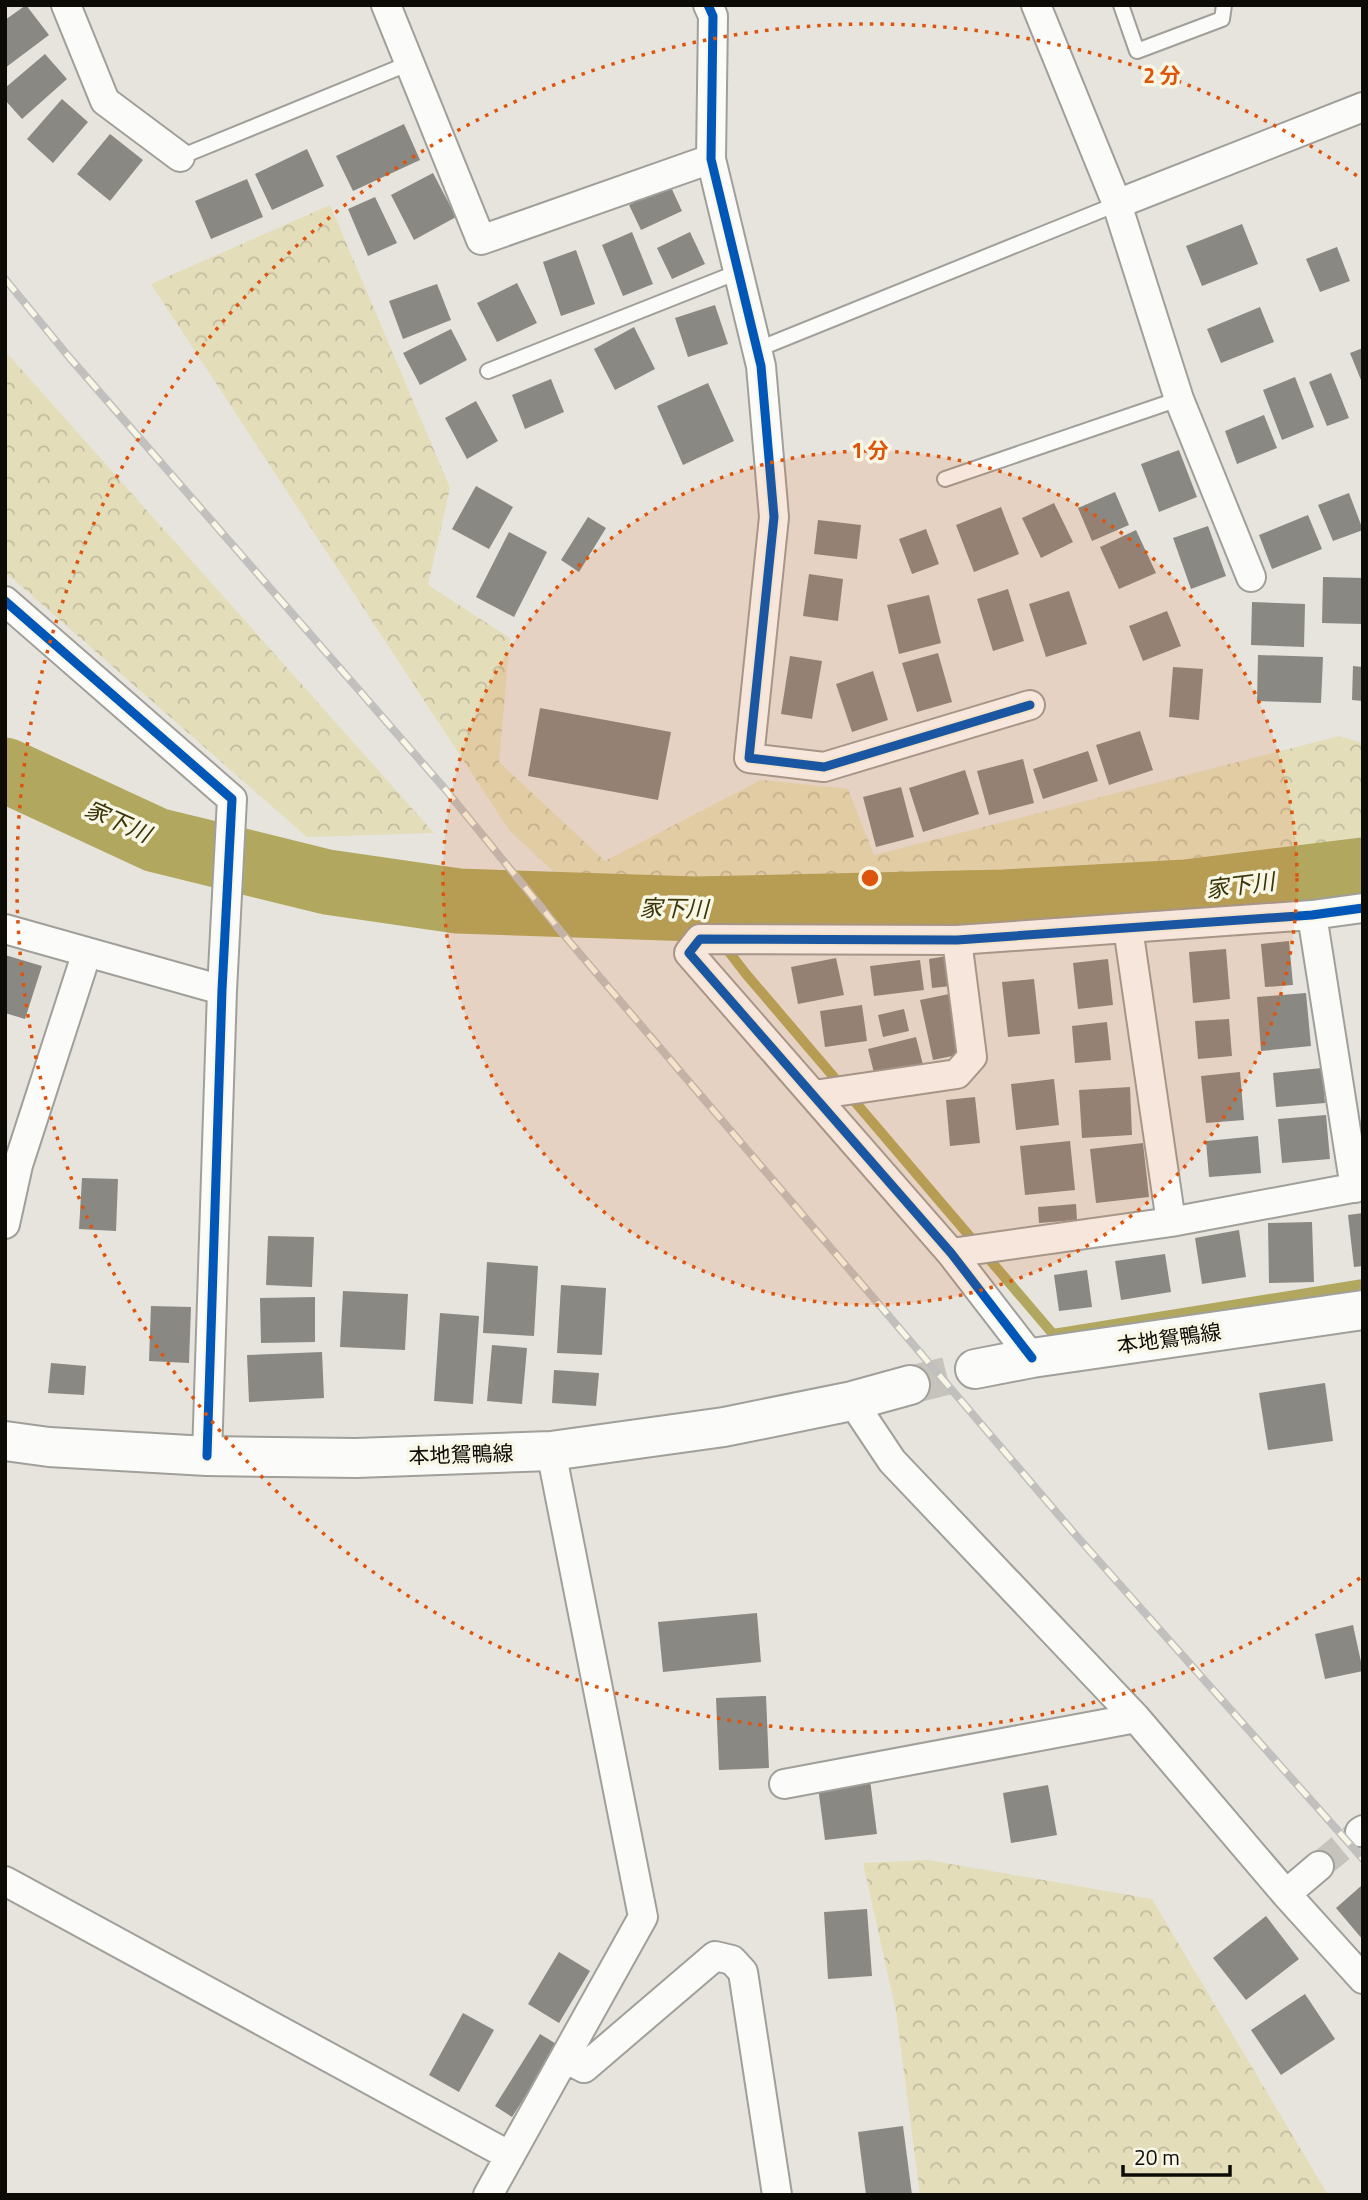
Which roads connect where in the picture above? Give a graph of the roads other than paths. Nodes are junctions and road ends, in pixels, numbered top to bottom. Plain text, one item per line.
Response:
1 (65, 5) edge
2 (386, 5) edge
3 (1036, 5) edge
4 (1121, 5) edge
5 (1224, 5) edge
6 (715, 9) edge
7 (410, 63) junction
8 (1363, 107) edge
9 (180, 157) joint
10 (711, 159) junction
11 (1117, 204) junction
12 (738, 272) junction
13 (756, 349) junction
14 (488, 371) dead end
15 (1178, 399) junction
16 (946, 478) dead end
17 (1251, 577) dead end
18 (5, 601) edge
19 (1030, 705) dead end
20 (1363, 908) edge
21 (1312, 915) junction
22 (1128, 928) junction
23 (5, 929) edge
24 (957, 940) junction
25 (87, 952) junction
26 (222, 990) junction
27 (814, 1095) junction
28 (1359, 1187) edge
29 (1171, 1222) junction
30 (5, 1224) edge
31 (951, 1253) junction
32 (1363, 1310) edge
33 (1032, 1358) junction
34 (975, 1369) tunnel mouth
35 (911, 1385) tunnel mouth
36 (852, 1401) junction
37 (5, 1441) edge
38 (551, 1451) junction
39 (207, 1456) junction
40 (1136, 1718) junction
41 (785, 1784) dead end
42 (1319, 1866) tunnel mouth
43 (5, 1881) edge
44 (1286, 1894) junction
45 (1363, 1979) edge
46 (565, 2059) junction
47 (510, 2157) junction
48 (488, 2195) edge
49 (777, 2195) edge

1 - 9 street
2 - 7 street
3 - 11 street
4 - 5 lane
6 - 10 street
7 - 9 lane
7 - 10 street
8 - 11 street
10 - 12 street
11 - 13 lane
11 - 15 street
12 - 13 street
12 - 14 lane
13 - 19 street
15 - 16 lane
15 - 17 street
18 - 26 street
20 - 21 street
21 - 22 street
21 - 28 street
22 - 24 street
22 - 29 street
23 - 25 street
24 - 27 street
24 - 27 street
25 - 26 street
25 - 30 street
26 - 39 street
27 - 31 street
28 - 29 street
29 - 31 street
31 - 33 street
32 - 33 main road, 本地鴛鴨線
33 - 34 main road, 本地鴛鴨線
35 - 36 main road, 本地鴛鴨線
36 - 38 main road, 本地鴛鴨線
36 - 40 street
37 - 39 main road, 本地鴛鴨線
38 - 39 main road, 本地鴛鴨線
38 - 46 street
40 - 41 street
40 - 44 street
42 - 44 street
43 - 47 street
44 - 45 street
46 - 47 street
46 - 49 street
47 - 48 street

